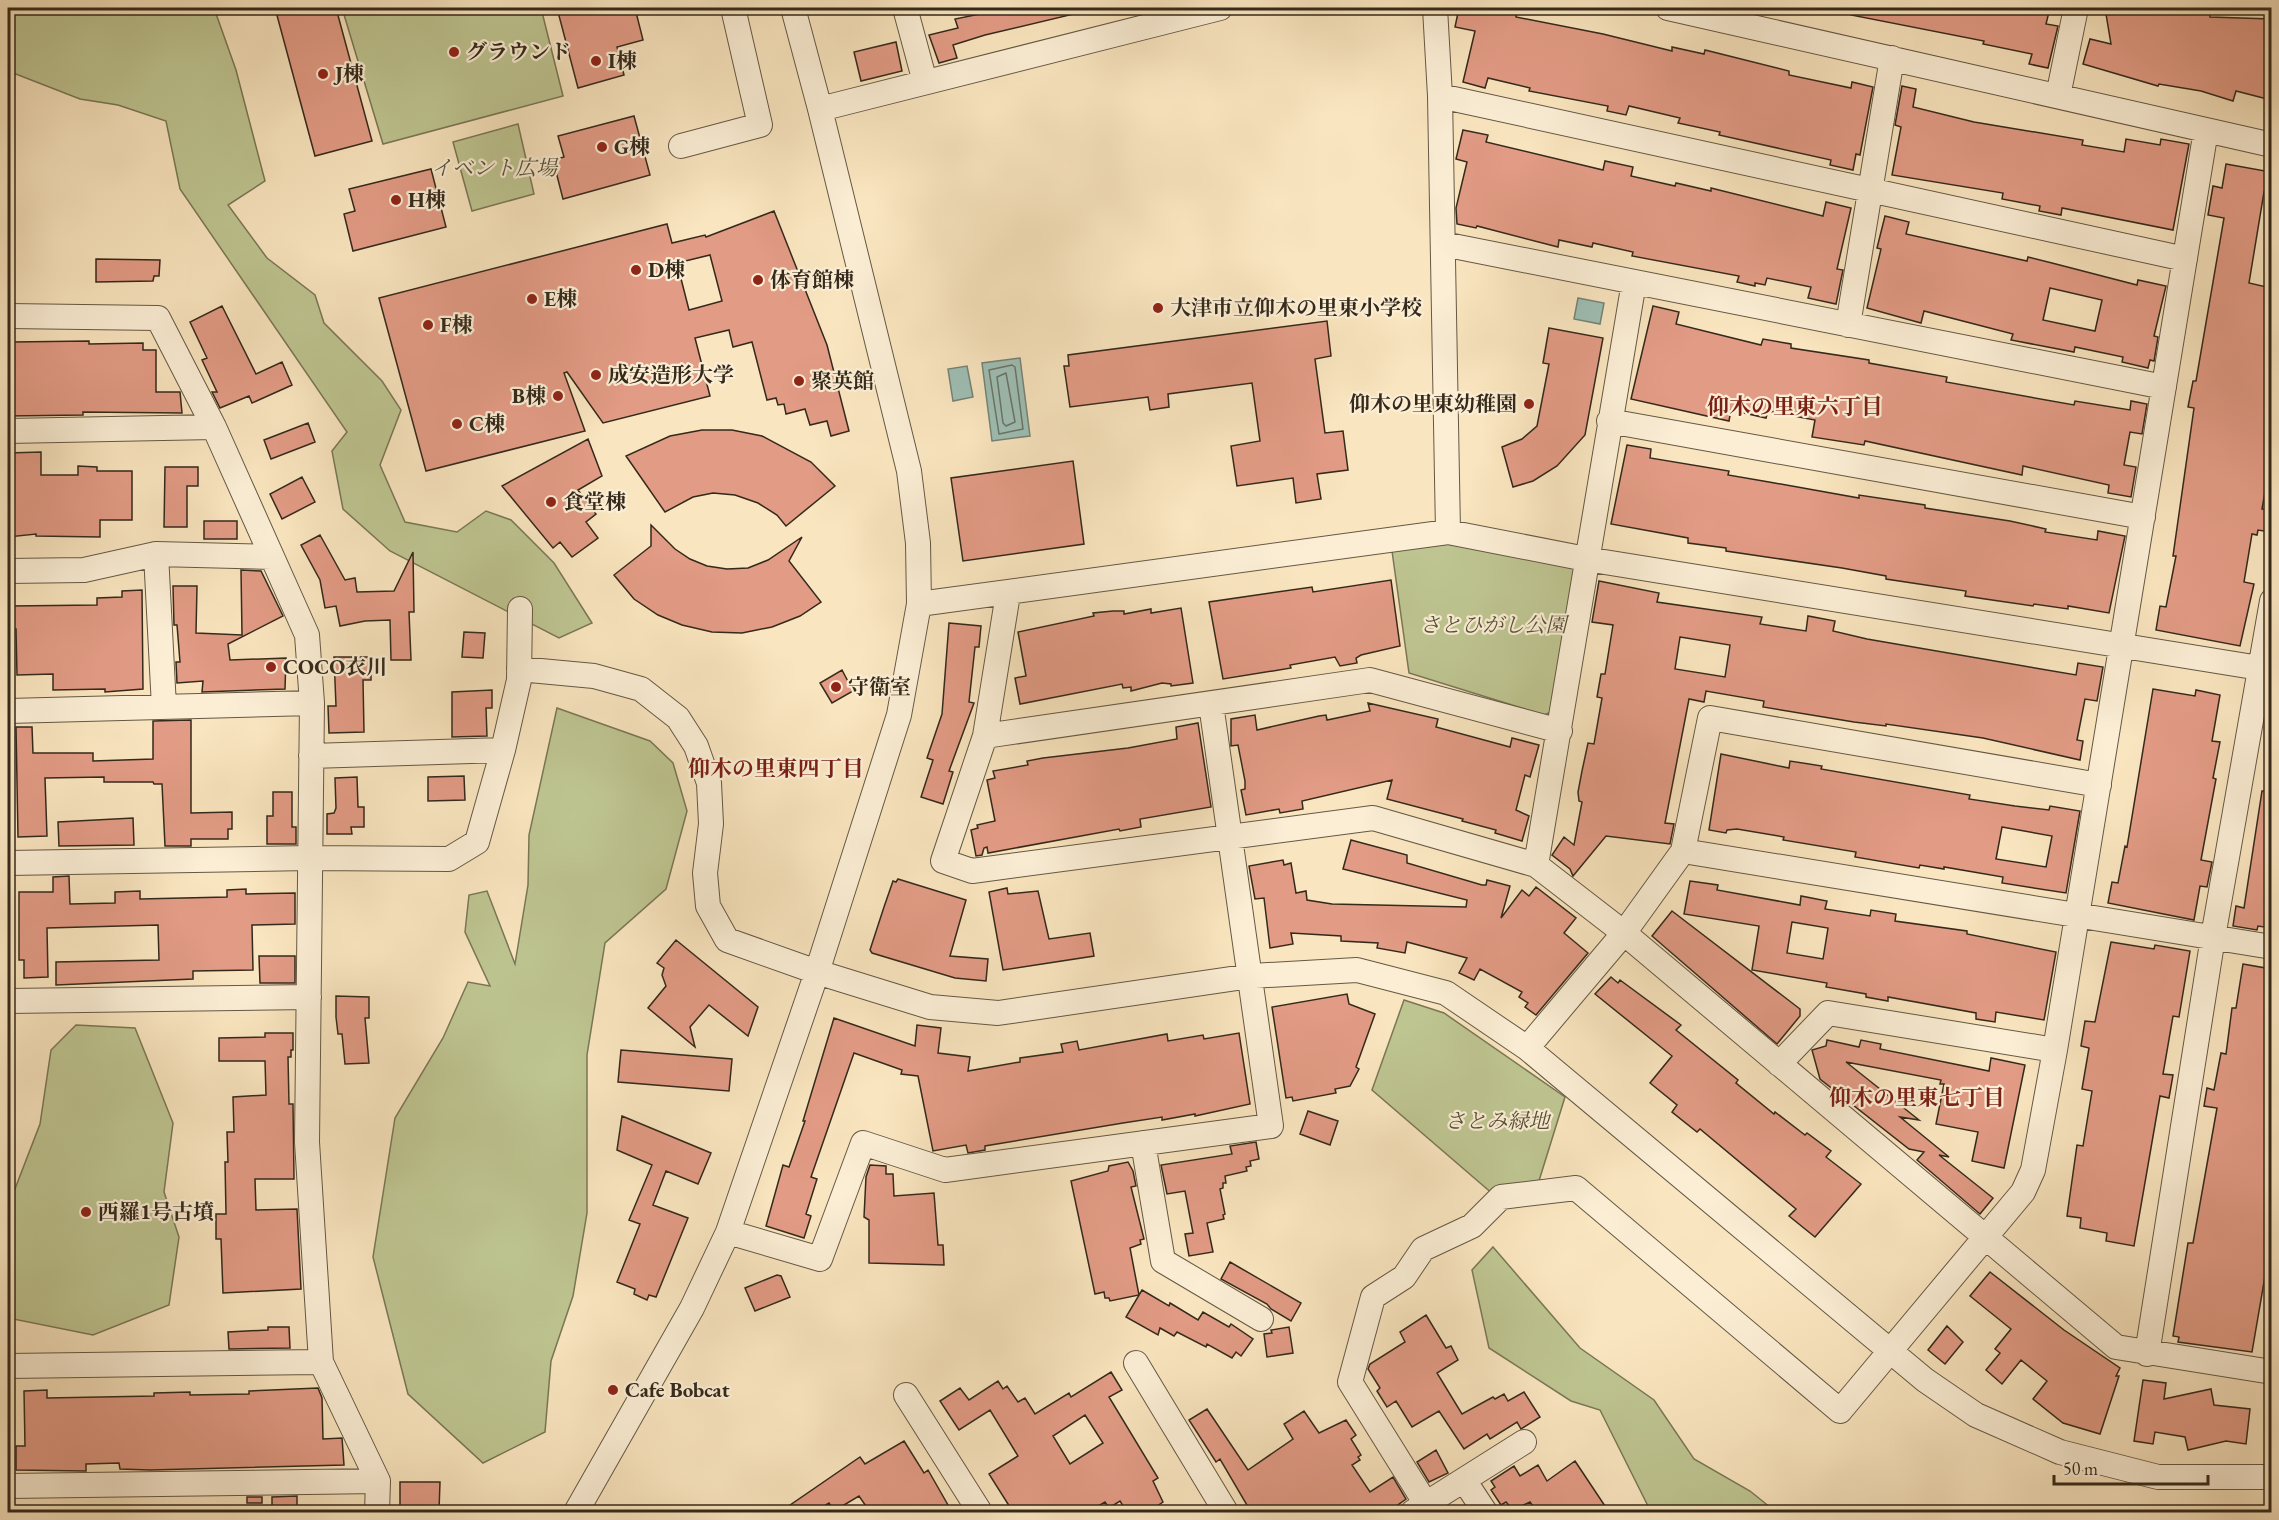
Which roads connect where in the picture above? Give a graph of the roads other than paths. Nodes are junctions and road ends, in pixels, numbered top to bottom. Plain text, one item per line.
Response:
1 (737, 8) edge
2 (793, 8) edge
3 (905, 8) edge
4 (1220, 8) edge
5 (1435, 8) edge
6 (1668, 8) edge
7 (2076, 8) edge
8 (1892, 58) junction
9 (926, 82) junction
10 (1440, 96) junction
11 (2058, 96) junction
12 (820, 109) junction
13 (2206, 130) junction
14 (2271, 145) edge
15 (681, 146) dead end
16 (1870, 192) junction
17 (1443, 244) junction
18 (2185, 259) junction
19 (1634, 282) junction
20 (8, 316) edge
21 (1848, 325) junction
22 (2164, 387) junction
23 (1609, 422) junction
24 (214, 427) junction
25 (8, 431) edge
26 (2143, 517) junction
27 (1448, 532) junction
28 (156, 554) junction
29 (272, 557) junction
30 (1586, 559) junction
31 (8, 571) edge
32 (1008, 594) junction
33 (2271, 601) edge
34 (919, 604) junction
35 (520, 609) dead end
36 (2122, 644) junction
37 (519, 669) junction
38 (2266, 669) edge
39 (312, 703) junction
40 (1211, 704) junction
41 (164, 707) junction
42 (8, 711) edge
43 (1560, 731) junction
44 (985, 736) junction
45 (503, 750) junction
46 (311, 756) junction
47 (2099, 785) junction
48 (1229, 837) junction
49 (1683, 851) junction
50 (310, 858) junction
51 (8, 863) edge
52 (1536, 865) junction
53 (2077, 915) junction
54 (1624, 933) junction
55 (2213, 937) junction
56 (2271, 946) edge
57 (817, 972) junction
58 (1251, 976) junction
59 (309, 997) junction
60 (8, 1001) edge
61 (1527, 1048) junction
62 (2055, 1050) junction
63 (1779, 1064) junction
64 (1143, 1143) junction
65 (728, 1232) junction
66 (1985, 1237) junction
67 (1261, 1319) dead end
68 (1891, 1350) junction
69 (2147, 1354) junction
70 (321, 1362) junction
71 (1136, 1364) dead end
72 (8, 1366) edge
73 (2271, 1372) edge
74 (906, 1395) dead end
75 (1524, 1442) dead end
76 (2271, 1477) edge
77 (1464, 1480) junction
78 (378, 1481) junction
79 (8, 1486) edge
80 (1420, 1508) edge
81 (377, 1512) edge
82 (576, 1512) edge
83 (980, 1512) edge
84 (1226, 1512) edge
85 (1485, 1512) edge

1 - 15 street
2 - 12 street
3 - 9 street
4 - 9 street
5 - 10 street
6 - 8 street
7 - 11 street
8 - 11 street
8 - 16 street
9 - 12 street
10 - 16 street
10 - 17 street
11 - 13 street
12 - 34 street
13 - 14 street
13 - 18 street
16 - 18 street
16 - 21 street
17 - 19 street
17 - 27 street
18 - 22 street
19 - 21 street
19 - 23 street
20 - 24 street
21 - 22 street
22 - 26 street
23 - 26 street
23 - 30 street
24 - 25 street
24 - 29 street
26 - 36 street
27 - 30 street
27 - 32 street
28 - 29 street
28 - 31 street
28 - 41 street
29 - 39 street
30 - 36 street
30 - 43 street
32 - 34 street
32 - 44 street
33 - 38 street
34 - 57 street
35 - 37 street
36 - 38 street
36 - 47 street
37 - 45 street
37 - 57 street
38 - 55 street
39 - 41 street
39 - 46 street
40 - 43 street
40 - 44 street
40 - 48 street
41 - 42 street
43 - 52 street
44 - 48 street
45 - 46 street
45 - 50 street
46 - 50 street
47 - 49 street
47 - 53 street
48 - 52 street
48 - 58 street
49 - 53 street
49 - 54 street
50 - 51 street
50 - 59 street
52 - 54 street
53 - 55 street
53 - 62 street
54 - 61 street
54 - 63 street
55 - 56 street
55 - 69 street
57 - 58 street
57 - 65 street
58 - 61 street
58 - 64 street
59 - 60 street
59 - 70 street
61 - 68 street
62 - 63 street
62 - 66 street
63 - 66 street
64 - 65 street
64 - 67 street
65 - 82 street
66 - 68 street
66 - 69 street
68 - 76 street
68 - 80 street
69 - 73 street
70 - 72 street
70 - 78 street
71 - 84 street
74 - 83 street
75 - 77 street
77 - 80 street
77 - 85 street
78 - 79 street
78 - 81 street

